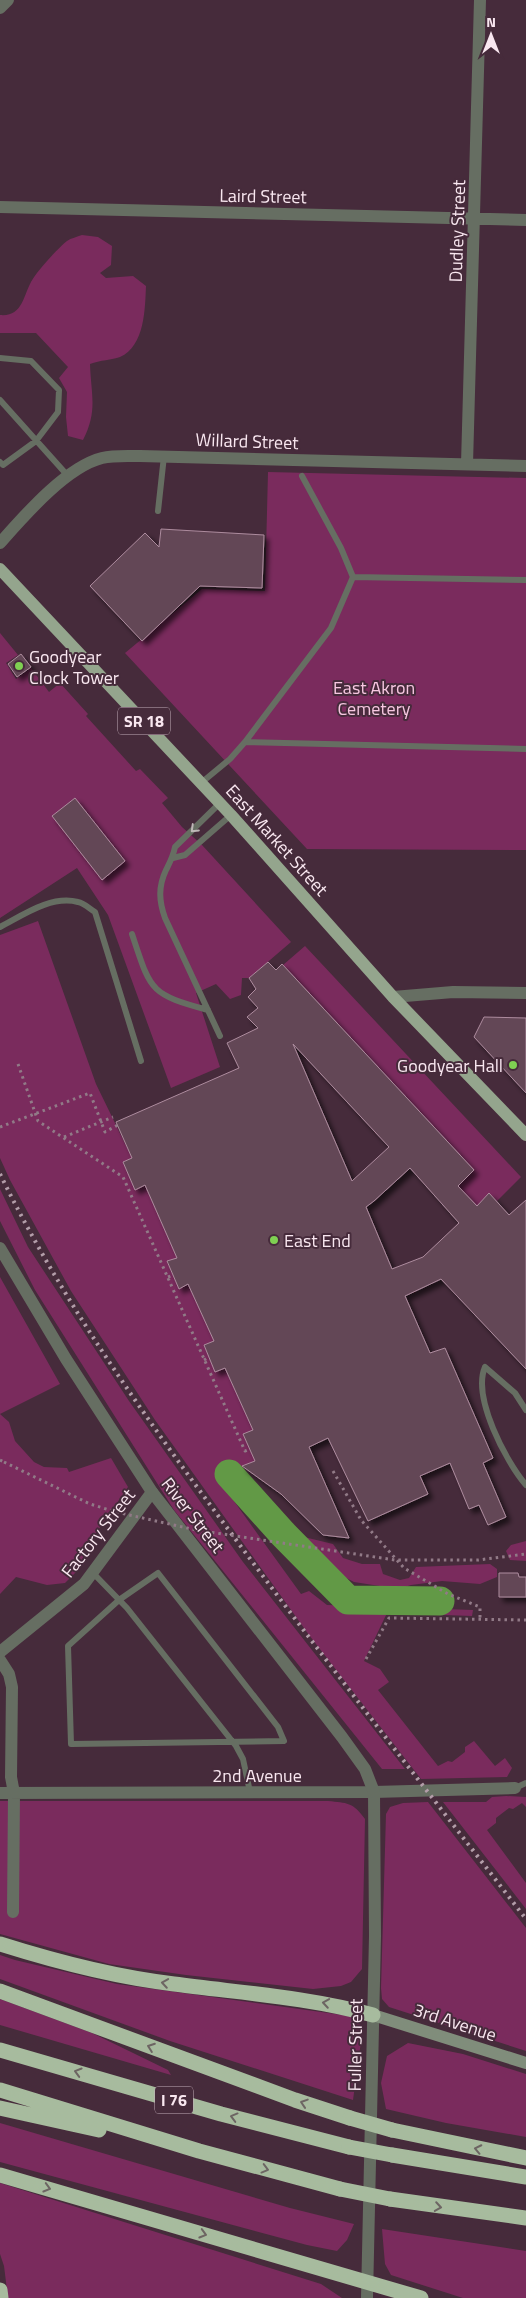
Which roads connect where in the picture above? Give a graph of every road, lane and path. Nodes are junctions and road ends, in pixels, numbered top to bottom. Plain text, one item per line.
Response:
1 (8, 0) edge
2 (480, 0) edge
3 (0, 8) edge
4 (0, 207) edge
5 (475, 219) junction
6 (526, 220) edge
7 (0, 358) edge
8 (0, 400) edge
9 (36, 441) junction
10 (164, 456) junction
11 (0, 462) edge
12 (467, 464) junction
13 (526, 466) edge
14 (68, 476) junction
15 (302, 476) dead end
16 (158, 511) dead end
17 (0, 543) edge
18 (0, 569) edge
19 (353, 577) junction
20 (526, 580) edge
21 (245, 742) junction
22 (526, 748) edge
23 (201, 783) junction
24 (220, 803) junction
25 (231, 815) junction
26 (173, 858) junction
27 (0, 927) edge
28 (132, 934) dead end
29 (526, 993) edge
30 (394, 996) junction
31 (208, 1010) junction
32 (220, 1036) dead end
33 (141, 1061) dead end
34 (18, 1064) dead end
35 (114, 1116) dead end
36 (118, 1125) dead end
37 (0, 1127) edge
38 (526, 1136) edge
39 (63, 1137) junction
40 (130, 1177) dead end
41 (124, 1179) junction
42 (0, 1248) edge
43 (173, 1275) dead end
44 (168, 1277) junction
45 (209, 1358) dead end
46 (204, 1360) junction
47 (526, 1410) edge
48 (250, 1449) dead end
49 (2, 1461) edge
50 (333, 1471) dead end
51 (526, 1486) edge
52 (152, 1492) junction
53 (526, 1554) edge
54 (93, 1572) junction
55 (119, 1600) junction
56 (480, 1619) junction
57 (526, 1620) edge
58 (0, 1652) edge
59 (366, 1659) dead end
60 (0, 1660) edge
61 (233, 1743) junction
62 (520, 1786) edge
63 (250, 1792) junction
64 (374, 1792) junction
65 (0, 1793) edge
66 (14, 1793) junction
67 (13, 1912) dead end
68 (0, 1944) edge
69 (0, 1991) edge
70 (374, 2015) junction
71 (0, 2050) edge
72 (526, 2063) edge
73 (0, 2090) edge
74 (0, 2108) edge
75 (199, 2151) junction
76 (526, 2158) edge
77 (0, 2175) edge
78 (526, 2177) edge
79 (526, 2218) edge
80 (367, 2282) junction
81 (0, 2290) edge
82 (1, 2298) edge
83 (367, 2298) edge
84 (421, 2298) edge

1 - 3 street
2 - 5 street, Dudley Street
4 - 5 street, Laird Street
5 - 6 street, Laird Street
5 - 12 street, Dudley Street
7 - 9 lane
8 - 9 lane
9 - 11 lane
9 - 14 lane
10 - 12 street, Willard Street
10 - 14 street, Willard Street
10 - 16 lane
12 - 13 street, Willard Street
14 - 17 street, Willard Street
15 - 19 lane
18 - 23 main road, East Market Street / SR 18
19 - 20 lane
19 - 21 lane
21 - 22 lane
21 - 23 lane
23 - 24 main road, East Market Street / SR 18
24 - 25 main road, East Market Street / SR 18
24 -> 26 lane
25 - 26 lane
25 - 30 main road, East Market Street / SR 18
26 - 31 lane
27 - 33 lane
28 - 31 lane
29 - 30 street
30 - 38 main road, East Market Street / SR 18
31 - 32 lane
34 - 39 path
35 - 39 path
36 - 37 path, bridge
39 - 41 path
40 - 41 path
41 - 44 path
42 - 52 street, River Street
43 - 44 path
44 - 46 path
45 - 46 path
46 - 48 path
47 - 51 lane
49 - 53 path, bridge
50 - 56 path
52 - 54 street, Factory Street
52 - 64 street, River Street
54 - 55 lane
54 - 58 street, Factory Street
55 - 61 lane
55 - 61 lane
55 - 61 lane
56 - 57 path
56 - 59 path
60 - 66 street
61 - 63 lane
62 - 64 street, 2nd Avenue
63 - 64 street, 2nd Avenue
63 - 66 street, 2nd Avenue
64 - 70 street, Fuller Street
65 - 66 street, 2nd Avenue
66 - 67 street
70 -> 68 highway
76 -> 69 highway, bridge
70 - 72 main road, 3rd Avenue
70 - 80 street, Fuller Street
78 -> 71 highway, I 76, bridge
73 - 75 highway, I 76
74 - 75 highway
75 -> 79 highway, I 76, bridge
77 -> 80 highway
80 - 83 street, Fuller Street
80 - 84 highway
81 - 82 highway

